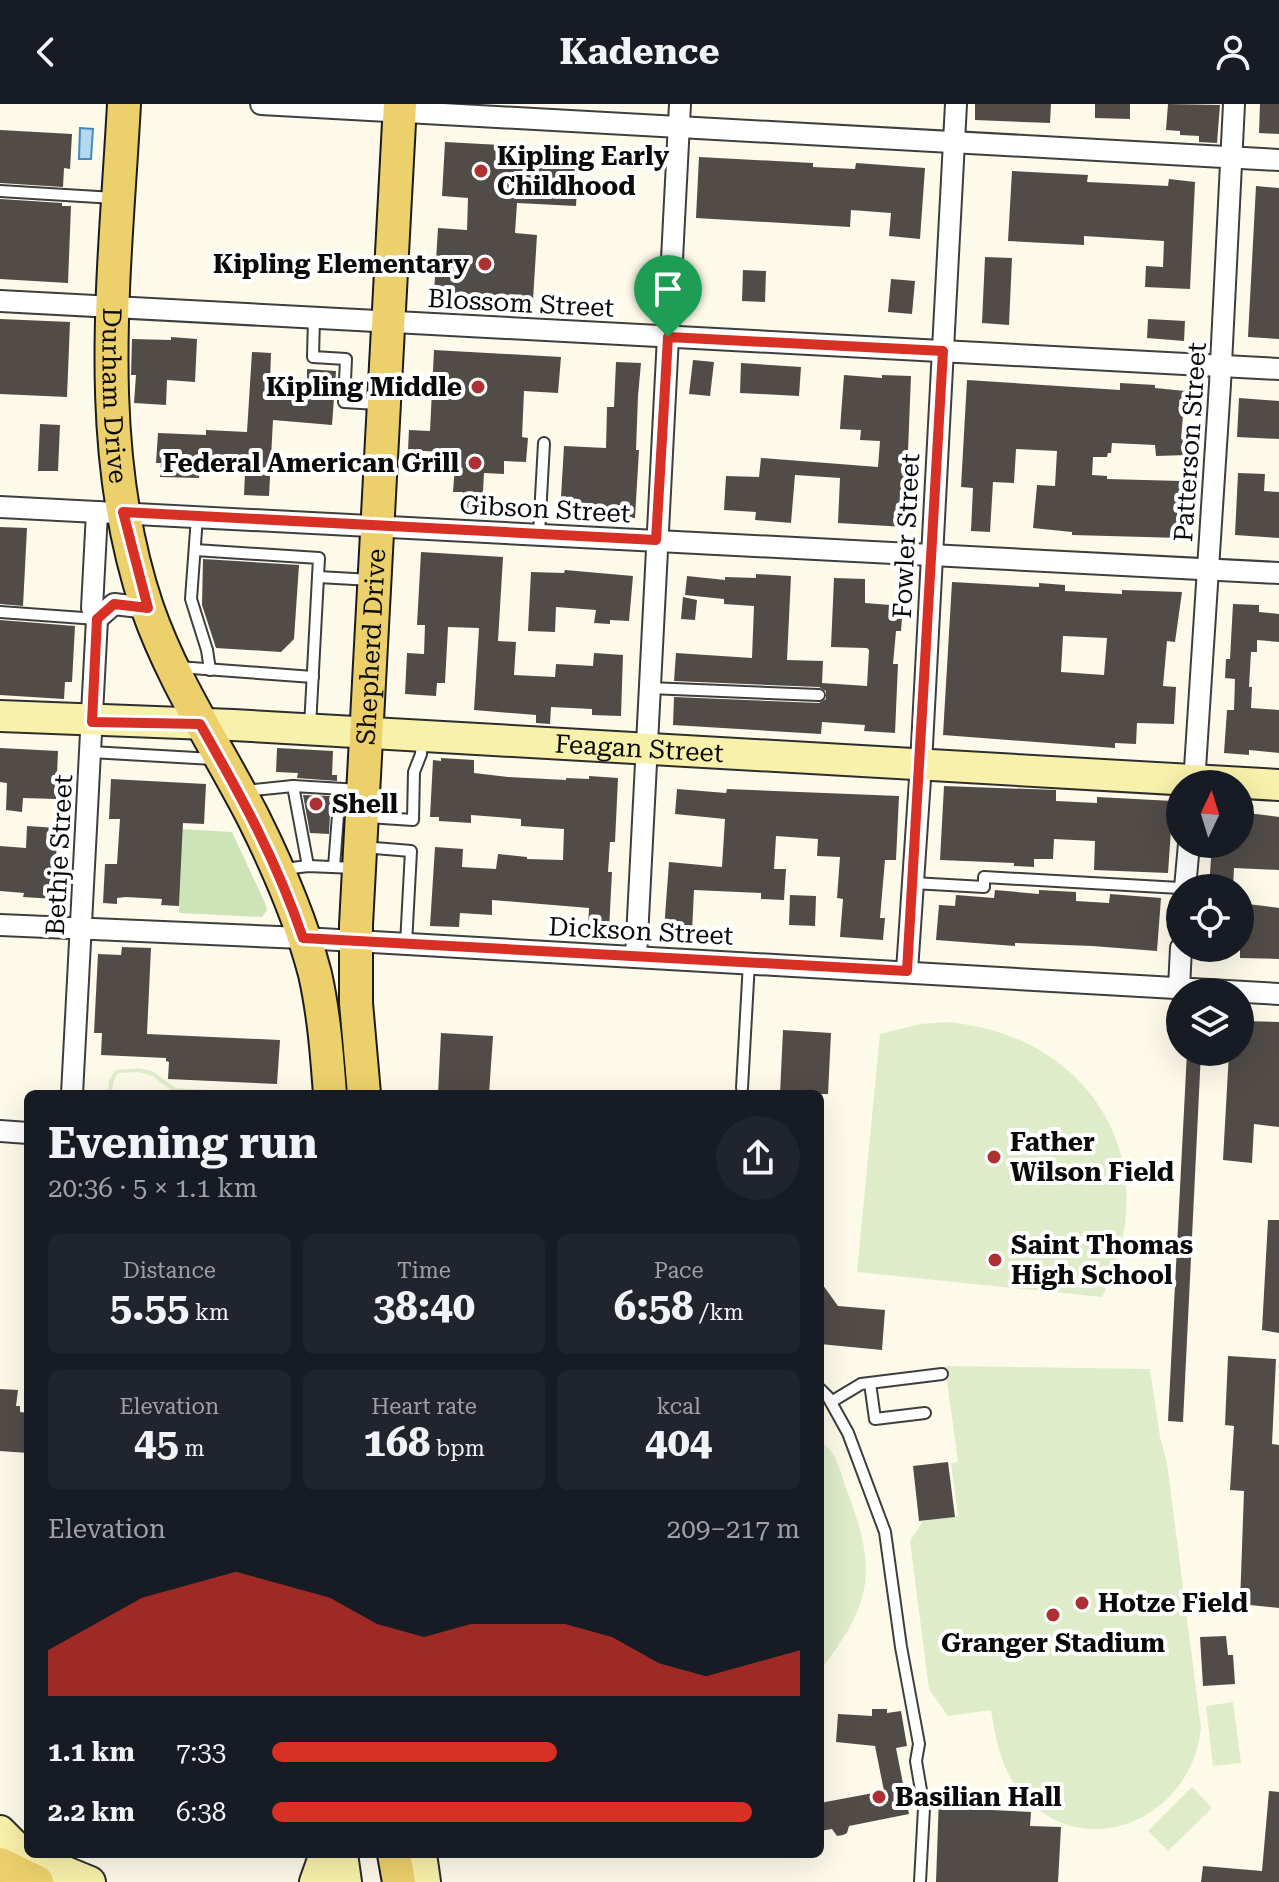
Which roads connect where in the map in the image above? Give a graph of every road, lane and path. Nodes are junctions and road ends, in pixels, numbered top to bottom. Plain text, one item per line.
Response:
1 (124, 104) edge
2 (261, 104) edge
3 (680, 104) edge
4 (956, 104) edge
5 (1234, 104) edge
6 (400, 108) edge
7 (678, 128) junction
8 (954, 143) junction
9 (1231, 157) junction
10 (1279, 160) edge
11 (0, 191) edge
12 (119, 199) junction
13 (0, 301) edge
14 (113, 307) junction
15 (314, 318) junction
16 (388, 321) junction
17 (668, 337) junction
18 (943, 351) junction
19 (1221, 366) junction
20 (1279, 369) edge
21 (384, 405) junction
22 (544, 443) dead end
23 (0, 507) edge
24 (110, 512) junction
25 (197, 517) junction
26 (377, 527) junction
27 (539, 534) junction
28 (656, 540) junction
29 (195, 550) junction
30 (930, 555) junction
31 (1208, 569) junction
32 (1279, 573) edge
33 (318, 577) junction
34 (374, 580) junction
35 (148, 608) junction
36 (0, 612) edge
37 (97, 619) junction
38 (172, 667) junction
39 (210, 670) junction
40 (313, 677) junction
41 (649, 688) junction
42 (819, 695) dead end
43 (0, 716) edge
44 (92, 722) junction
45 (200, 724) junction
46 (310, 729) junction
47 (367, 733) junction
48 (422, 736) junction
49 (646, 748) junction
50 (91, 752) junction
51 (220, 759) junction
52 (921, 764) junction
53 (1195, 770) edge
54 (1166, 780) edge
55 (1254, 784) edge
56 (1279, 785) edge
57 (293, 786) junction
58 (239, 792) junction
59 (353, 830) junction
60 (293, 868) junction
61 (913, 883) junction
62 (1166, 887) edge
63 (0, 925) edge
64 (81, 928) junction
65 (303, 938) junction
66 (355, 941) junction
67 (406, 944) junction
68 (636, 957) junction
69 (749, 962) junction
70 (907, 971) junction
71 (1166, 987) edge
72 (1254, 992) edge
73 (1279, 994) edge
74 (742, 1088) dead end
75 (72, 1090) edge
76 (330, 1090) edge
77 (364, 1090) edge
78 (0, 1131) edge
79 (24, 1133) edge
80 (942, 1374) dead end
81 (870, 1383) junction
82 (824, 1394) edge
83 (831, 1402) junction
84 (925, 1413) dead end
85 (0, 1831) edge
86 (324, 1858) edge
87 (343, 1858) edge
88 (372, 1858) edge
89 (395, 1858) edge
90 (422, 1858) edge
91 (15, 1861) edge
92 (90, 1882) edge
93 (315, 1882) edge
94 (346, 1882) edge
95 (377, 1882) edge
96 (399, 1882) edge
97 (425, 1882) edge
98 (920, 1882) edge

1 - 12 main road, Durham Drive
2 - 6 street
3 - 7 street
4 - 8 street, Fowler Street
5 - 9 street, Patterson Street
6 - 7 street
6 - 16 main road, Shepherd Drive
7 - 8 street
7 - 17 street
8 - 9 street
8 - 18 street, Fowler Street
9 - 10 street
9 - 19 street, Patterson Street
11 - 12 lane
12 - 14 main road, Durham Drive
13 - 14 street, Blossom Street
14 - 15 street, Blossom Street
14 - 24 main road, Durham Drive
15 - 16 street, Blossom Street
15 - 21 lane
16 - 17 street, Blossom Street
16 - 21 main road, Shepherd Drive
17 - 18 street, Blossom Street
17 - 28 street
18 - 19 street, Blossom Street
18 - 30 street, Fowler Street
19 - 20 street, Blossom Street
19 - 31 street, Patterson Street
21 - 26 main road, Shepherd Drive
22 - 27 lane
23 - 24 street, Gibson Street
24 - 25 street, Gibson Street
24 - 35 main road, Durham Drive
24 - 37 street, Bethje Street
25 - 26 street, Gibson Street
25 - 29 lane
26 - 27 street, Gibson Street
26 - 34 main road, Shepherd Drive
27 - 28 street, Gibson Street
28 - 30 street, Gibson Street
28 - 41 street
29 - 33 lane
29 - 39 lane
30 - 31 street, Gibson Street
30 - 52 street, Fowler Street
31 - 32 street, Gibson Street
31 - 53 street, Patterson Street
33 - 34 lane
33 - 40 lane
34 - 47 main road, Shepherd Drive
35 - 37 street
35 - 38 main road, Durham Drive
36 - 37 lane
37 - 44 street, Bethje Street
38 - 39 lane
38 - 45 main road, Durham Drive
39 - 40 lane
40 - 46 lane
41 - 42 lane
41 - 49 street
43 - 44 street, Feagan Street
44 - 45 street, Feagan Street
44 - 50 street, Bethje Street
45 - 46 street, Feagan Street
45 - 51 main road, Durham Drive
46 - 47 street, Feagan Street
47 - 48 street, Feagan Street
47 - 59 main road, Shepherd Drive
48 - 49 street, Feagan Street
48 - 59 lane
49 - 52 street, Feagan Street
49 - 68 street
50 - 51 lane
50 - 64 street, Bethje Street
51 - 58 main road, Durham Drive
52 - 54 street, Feagan Street
52 - 61 street, Fowler Street
55 - 56 street, Feagan Street
57 - 58 lane
57 - 59 lane
57 - 60 lane
58 - 60 main road, Durham Drive
59 - 60 lane
59 - 66 main road, Shepherd Drive
59 - 67 lane
60 - 65 main road, Durham Drive
61 - 62 lane
61 - 70 street, Fowler Street
63 - 64 street, Dickson Street
64 - 65 street, Dickson Street
64 - 75 street, Bethje Street
65 - 66 street, Dickson Street
65 - 76 main road
66 - 67 street, Dickson Street
66 - 77 main road, Shepherd Drive
67 - 68 street, Dickson Street
68 - 69 street, Dickson Street
69 - 70 street, Dickson Street
69 - 74 lane
70 - 71 street, Dickson Street
72 - 73 street, Dickson Street
78 - 79 street
80 - 81 lane
81 - 83 lane
81 - 84 lane
82 - 83 lane
83 - 98 lane
85 - 91 street
86 - 93 street
87 - 94 street
88 - 95 main road
89 - 96 main road
90 - 97 street
91 - 92 street

